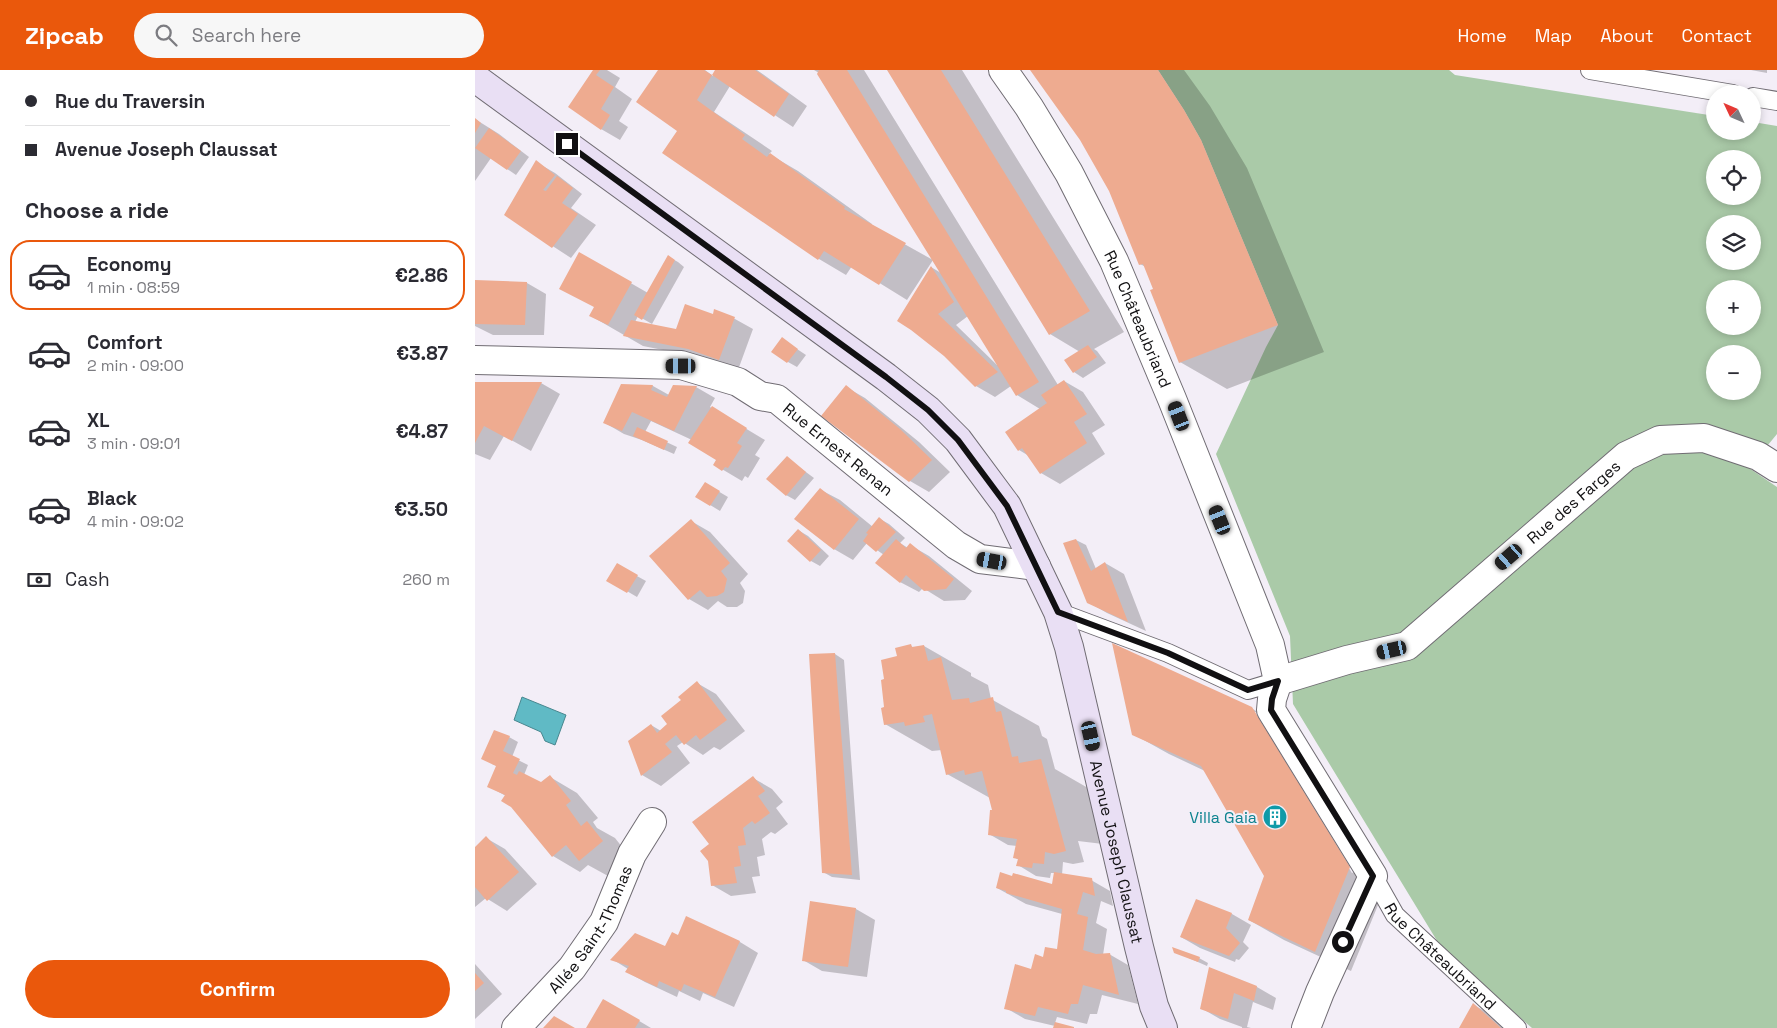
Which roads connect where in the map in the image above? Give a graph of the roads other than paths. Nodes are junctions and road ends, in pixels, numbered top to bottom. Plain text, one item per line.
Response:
1 (1003, 70) edge
2 (1590, 70) edge
3 (475, 78) edge
4 (1706, 89) edge
5 (1761, 98) edge
6 (1777, 101) edge
7 (475, 360) edge
8 (1768, 462) edge
9 (1036, 566) junction
10 (1058, 612) junction
11 (1278, 681) junction
12 (652, 822) dead end
13 (1373, 876) junction
14 (516, 1028) edge
15 (1163, 1028) edge
16 (1306, 1028) edge
17 (1517, 1028) edge

1 - 11 street, Rue Châteaubriand
2 - 4 lane
3 - 9 main road, Avenue Joseph Claussat
5 - 6 lane
7 - 9 street, Rue Ernest Renan
8 - 11 street, Rue des Farges
9 - 10 main road, Avenue Joseph Claussat
10 - 11 lane, Rue des Farges
10 - 15 main road, Avenue Joseph Claussat
11 - 13 street, Rue Châteaubriand
12 - 14 street, Allée Saint-Thomas
13 - 16 street
13 - 17 lane, Rue Châteaubriand

